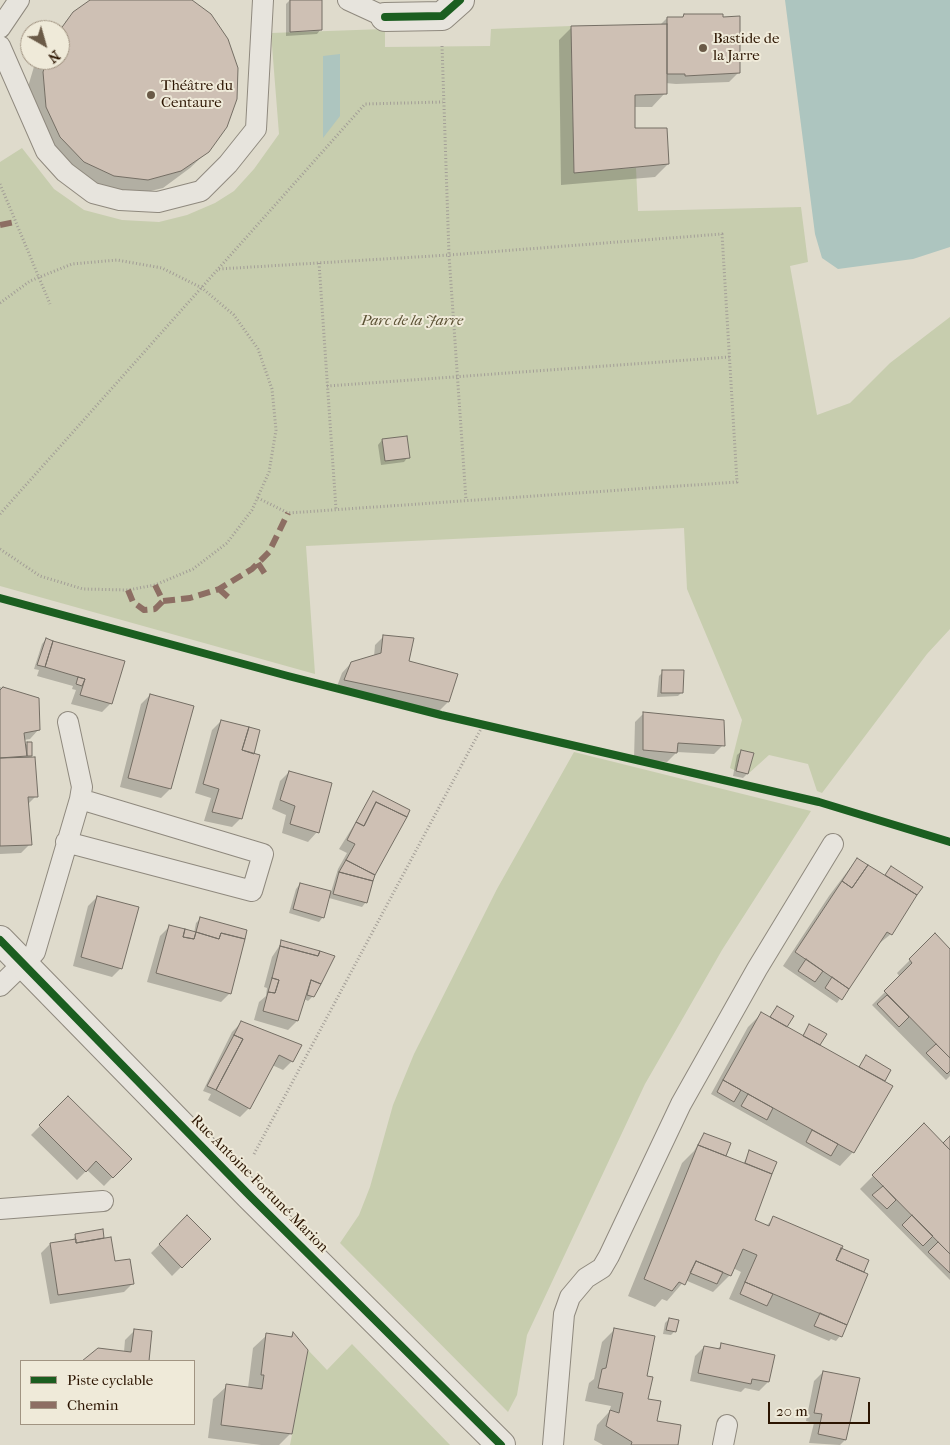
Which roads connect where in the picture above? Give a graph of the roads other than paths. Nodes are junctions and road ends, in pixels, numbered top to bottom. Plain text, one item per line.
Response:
1 (19, 0) edge
2 (263, 0) edge
3 (348, 0) edge
4 (451, 8) edge
5 (384, 17) joint
6 (0, 28) edge
7 (0, 46) edge
8 (68, 722) dead end
9 (80, 799) junction
10 (66, 842) junction
11 (833, 844) dead end
12 (0, 940) edge
13 (24, 963) junction
14 (0, 986) edge
15 (103, 1201) dead end
16 (0, 1209) edge
17 (727, 1425) dead end
18 (501, 1445) edge
19 (553, 1445) edge
20 (723, 1445) edge

1 - 6 lane
2 - 7 lane
3 - 5 lane
4 - 5 street
8 - 9 lane
9 - 10 lane
9 - 10 lane
10 - 13 lane
11 - 19 lane
12 - 13 street, Rue Antoine Fortuné Marion
13 - 14 lane
13 - 18 street, Rue Antoine Fortuné Marion
15 - 16 lane
17 - 20 lane

